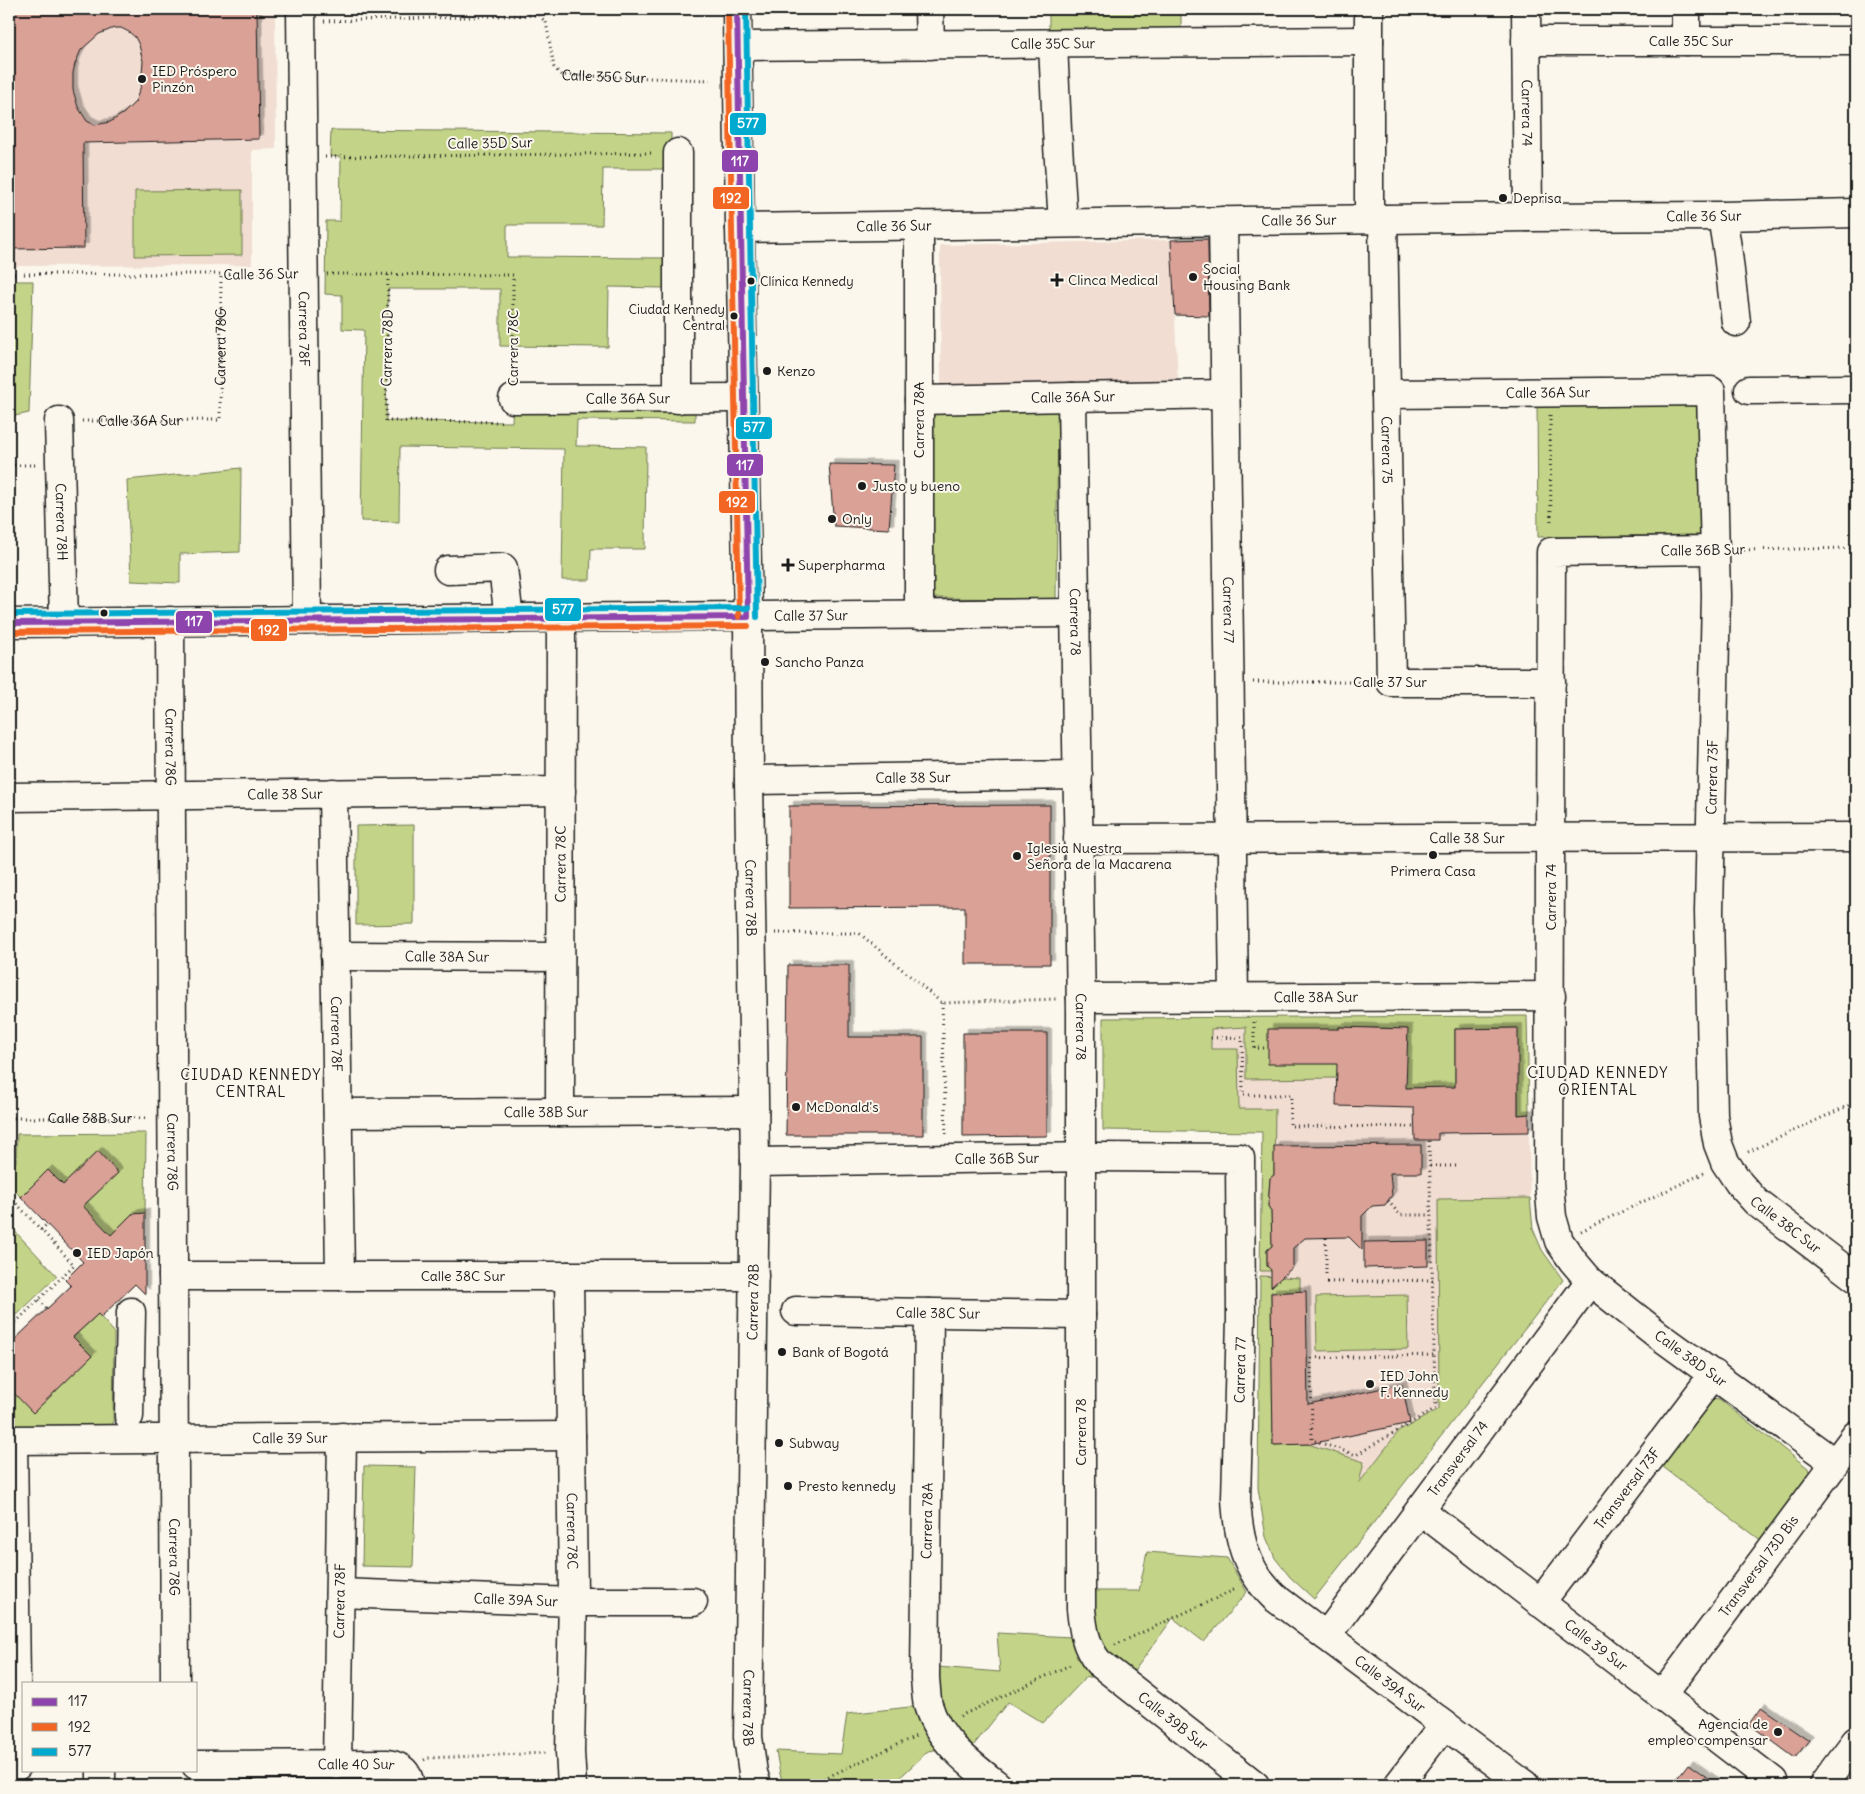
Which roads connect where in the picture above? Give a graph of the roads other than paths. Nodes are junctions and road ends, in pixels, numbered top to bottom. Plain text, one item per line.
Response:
1 (737, 9) edge
2 (929, 9) edge
3 (1369, 9) edge
4 (1526, 9) edge
5 (1686, 9) edge
6 (301, 15) edge
7 (1369, 41) junction
8 (1526, 41) junction
9 (1686, 41) junction
10 (1856, 41) edge
11 (930, 44) junction
12 (1053, 44) junction
13 (738, 46) junction
14 (678, 153) road end
15 (1856, 213) edge
16 (1722, 216) junction
17 (1528, 217) junction
18 (1376, 219) junction
19 (1223, 221) junction
20 (1063, 223) junction
21 (919, 225) junction
22 (740, 228) junction
23 (1736, 322) dead end
24 (1856, 389) edge
25 (1711, 390) joint
26 (1749, 390) dead end
27 (1226, 394) junction
28 (1386, 394) junction
29 (1072, 397) junction
30 (743, 398) junction
31 (678, 399) junction
32 (919, 400) junction
33 (513, 410) road end
34 (59, 421) road end
35 (1715, 550) junction
36 (1551, 552) joint
37 (448, 570) dead end
38 (1075, 613) junction
39 (919, 615) junction
40 (748, 616) junction
41 (561, 618) junction
42 (509, 619) junction
43 (307, 620) junction
44 (64, 622) junction
45 (170, 622) junction
46 (9, 623) edge
47 (1391, 682) joint
48 (1551, 682) junction
49 (1078, 776) junction
50 (749, 780) junction
51 (560, 791) junction
52 (333, 793) junction
53 (171, 795) junction
54 (9, 797) edge
55 (1856, 837) edge
56 (1551, 838) junction
57 (1711, 838) junction
58 (1078, 839) junction
59 (1232, 839) junction
60 (335, 956) junction
61 (560, 956) junction
62 (1551, 996) junction
63 (1234, 997) junction
64 (1081, 998) junction
65 (754, 1111) junction
66 (560, 1112) junction
67 (338, 1114) junction
68 (1081, 1157) junction
69 (1240, 1158) joint
70 (755, 1162) junction
71 (1725, 1162) joint
72 (1559, 1241) joint
73 (173, 1276) junction
74 (340, 1276) junction
75 (569, 1276) junction
76 (754, 1276) junction
77 (1856, 1278) edge
78 (1590, 1281) junction
79 (796, 1311) dead end
80 (130, 1312) dead end
81 (930, 1313) junction
82 (1081, 1315) junction
83 (130, 1360) junction
84 (174, 1360) junction
85 (1714, 1374) junction
86 (129, 1416) dead end
87 (1856, 1435) edge
88 (571, 1436) junction
89 (342, 1437) junction
90 (174, 1439) junction
91 (11, 1440) edge
92 (1836, 1463) junction
93 (1420, 1510) junction
94 (1257, 1579) joint
95 (340, 1593) junction
96 (12, 1602) edge
97 (573, 1602) junction
98 (693, 1602) dead end
99 (1540, 1603) junction
100 (1326, 1636) junction
101 (1092, 1655) joint
102 (175, 1682) edge
103 (1662, 1696) junction
104 (1444, 1725) junction
105 (1856, 1741) edge
106 (198, 1765) edge
107 (337, 1765) junction
108 (17, 1766) edge
109 (101, 1772) edge
110 (241, 1775) edge
111 (407, 1778) edge
112 (1772, 1781) dead end
113 (101, 1785) edge
114 (572, 1785) edge
115 (757, 1785) edge
116 (998, 1785) edge
117 (1255, 1785) edge
118 (1398, 1785) edge
119 (1525, 1785) edge
120 (1823, 1785) edge

1 - 13 street, Carrera 78B
2 - 11 street
3 - 7 street, Carrera 75
4 - 8 street, Carrera 74
5 - 9 street
6 - 43 street, Carrera 78F
7 - 12 street, Calle 35C Sur
7 - 18 street, Carrera 75
8 - 9 street, Calle 35C Sur
8 - 17 street, Carrera 74
9 - 10 street, Calle 35C Sur
11 - 12 street, Calle 35C Sur
11 - 13 street, Calle 35C Sur
12 - 20 street
13 - 22 street, Carrera 78B
14 - 31 street
15 - 16 street, Calle 36 Sur
16 - 17 street, Calle 36 Sur
16 - 23 street
17 - 18 street, Calle 36 Sur
18 - 19 street, Calle 36 Sur
18 - 28 street, Carrera 75
19 - 20 street, Calle 36 Sur
19 - 27 street, Carrera 77
20 - 21 street, Calle 36 Sur
21 - 22 street, Calle 36 Sur
21 - 32 street, Carrera 78A
22 - 30 street, Carrera 78B
24 - 26 street
25 - 28 street, Calle 36A Sur
25 - 35 street, Carrera 73F
27 - 29 street, Calle 36A Sur
27 - 59 street, Carrera 77
28 - 47 street, Carrera 75
29 - 32 street, Calle 36A Sur
29 - 38 street, Carrera 78
30 - 31 street, Calle 36A Sur
30 - 40 street, Carrera 78B
31 - 33 street, Calle 36A Sur
32 - 39 street, Carrera 78A
34 - 44 street, Carrera 78H
35 - 36 street, Calle 36B Sur
35 - 57 street, Carrera 73F
36 - 48 street, Carrera 74
37 - 42 street
38 - 39 street, Calle 37 Sur
38 - 49 street, Carrera 78
39 - 40 street, Calle 37 Sur
40 - 41 street, Calle 37 Sur
40 - 50 street, Carrera 78B
41 - 42 street, Calle 37 Sur
41 - 51 street, Carrera 78C
42 - 43 street, Calle 37 Sur
43 - 45 street, Calle 37 Sur
44 - 45 street, Calle 37 Sur
44 - 46 street, Calle 37 Sur
45 - 53 street, Carrera 78G
47 - 48 street, Calle 37 Sur
48 - 56 street, Carrera 74
49 - 50 street, Calle 38 Sur
49 - 58 street, Carrera 78
50 - 65 street, Carrera 78B
51 - 52 street, Calle 38 Sur
51 - 61 street, Carrera 78C
52 - 53 street, Calle 38 Sur
52 - 60 street, Carrera 78F
53 - 54 street, Calle 38 Sur
53 - 73 street, Carrera 78G
55 - 57 street, Calle 38 Sur
56 - 57 street, Calle 38 Sur
56 - 59 street, Calle 38 Sur
56 - 62 street, Carrera 74
57 - 71 street, Carrera 73F
58 - 59 street, Calle 38 Sur
58 - 64 street, Carrera 78
59 - 63 street, Carrera 77
60 - 61 street, Calle 38A Sur
60 - 67 street, Carrera 78F
61 - 66 street, Carrera 78C
62 - 63 street, Calle 38A Sur
62 - 72 street, Carrera 74
63 - 64 street, Calle 38A Sur
64 - 68 street, Carrera 78
65 - 66 street, Calle 38B Sur
65 - 70 street, Carrera 78B
66 - 67 street, Calle 38B Sur
67 - 74 street, Carrera 78F
68 - 69 street, Calle 36B Sur
68 - 70 street, Calle 36B Sur
68 - 82 street, Carrera 78
69 - 94 street, Carrera 77
70 - 76 street, Carrera 78B
71 - 77 street, Calle 38C Sur
72 - 78 street, Calle 38D Sur
73 - 74 street, Calle 38C Sur
73 - 84 street, Carrera 78G
74 - 75 street, Calle 38C Sur
75 - 76 street, Calle 38C Sur
75 - 88 street, Carrera 78C
76 - 115 street, Carrera 78B
78 - 85 street, Calle 38D Sur
78 - 93 street, Transversal 74
79 - 81 street, Calle 38C Sur
80 - 83 street
81 - 82 street, Calle 38C Sur
81 - 116 street, Carrera 78A
82 - 101 street, Carrera 78
83 - 84 street
83 - 86 street
84 - 90 street, Carrera 78G
85 - 92 street, Calle 38D Sur
85 - 99 street, Transversal 73F
87 - 92 street, Transversal 73D Bis
88 - 89 street, Calle 39 Sur
88 - 97 street, Carrera 78C
89 - 90 street, Calle 39 Sur
89 - 95 street, Carrera 78F
90 - 91 street, Calle 39 Sur
90 - 102 street, Carrera 78G
91 - 96 street
92 - 103 street, Transversal 73D Bis
93 - 99 street, Calle 39 Sur
93 - 100 street, Transversal 74
94 - 100 street, Calle 39A Sur
95 - 97 street, Calle 39A Sur
95 - 107 street, Carrera 78F
96 - 108 street
97 - 98 street, Calle 39A Sur
97 - 114 street, Carrera 78C
99 - 103 street, Calle 39 Sur
100 - 104 street, Calle 39A Sur
101 - 117 street, Calle 39B Sur
103 - 112 street, Calle 39 Sur
104 - 118 street
104 - 119 street, Calle 39A Sur
105 - 120 street
106 - 110 street, Calle 40 Sur
107 - 110 street, Calle 40 Sur
107 - 111 street, Calle 40 Sur
109 - 113 street

